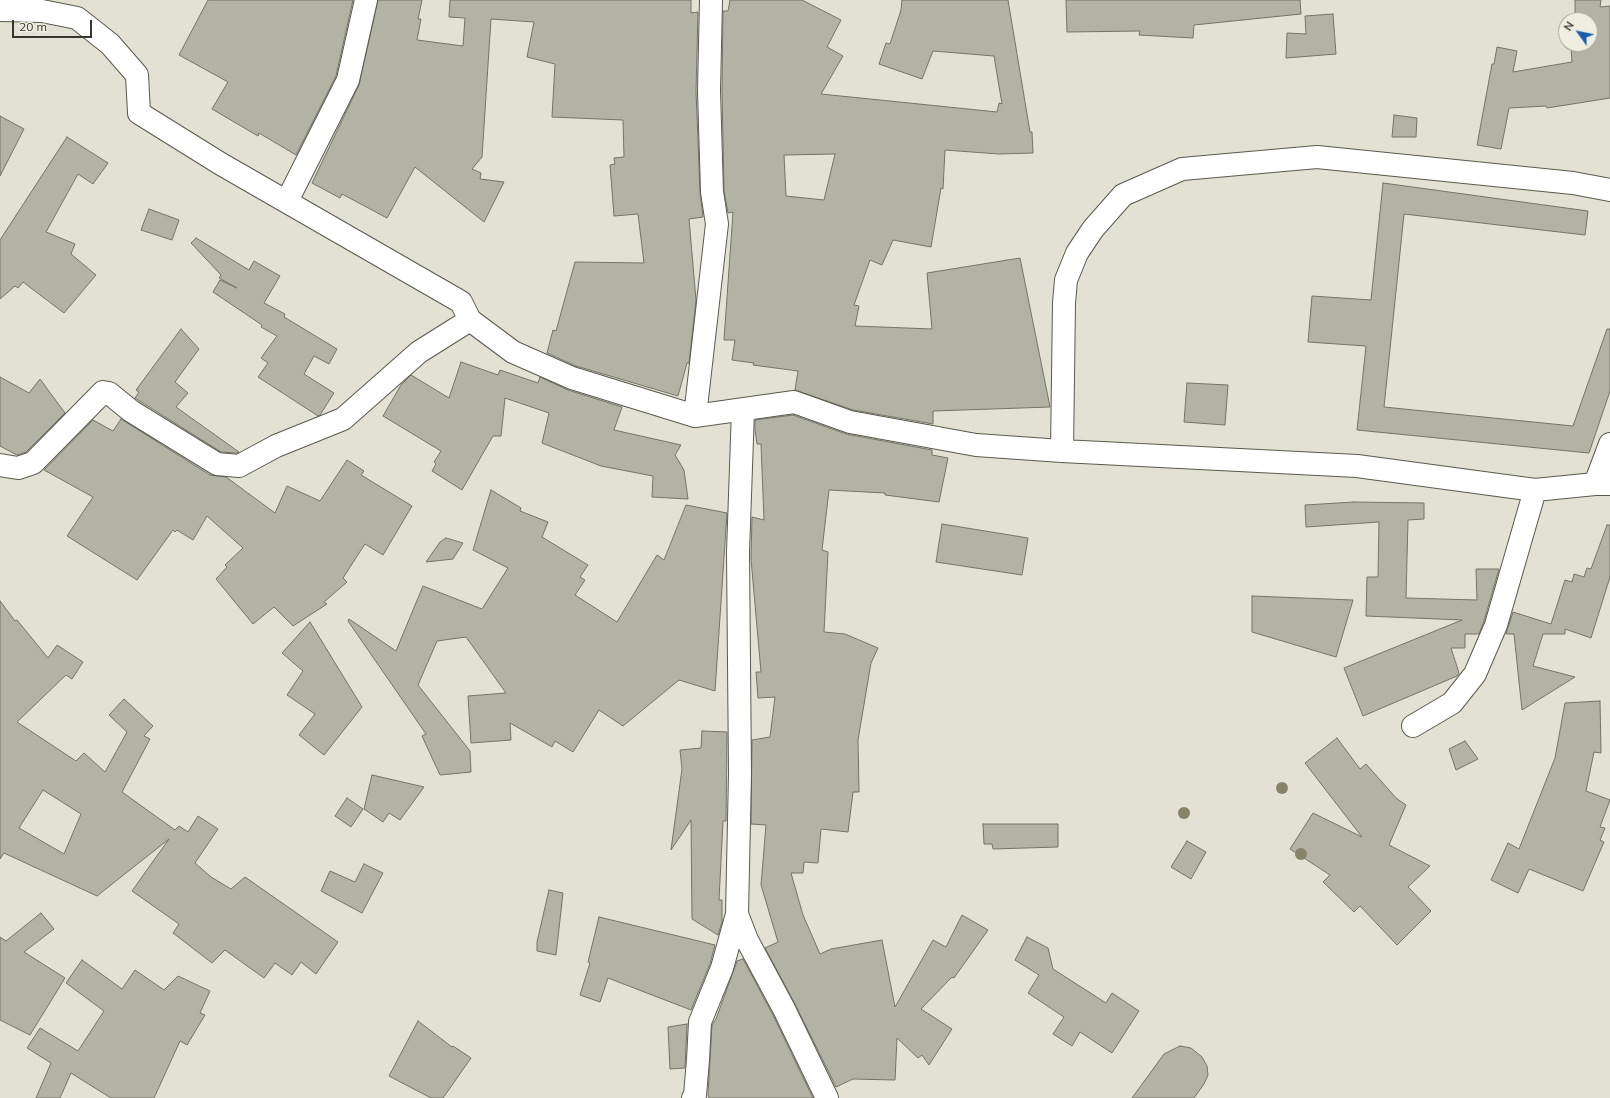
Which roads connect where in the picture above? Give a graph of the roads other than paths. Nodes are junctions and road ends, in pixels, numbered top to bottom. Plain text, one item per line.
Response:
1 (366, 0) edge
2 (711, 0) edge
3 (0, 10) edge
4 (1610, 190) edge
5 (287, 201) junction
6 (470, 320) junction
7 (743, 410) junction
8 (695, 416) junction
9 (1610, 444) edge
10 (1062, 451) junction
11 (0, 465) edge
12 (1603, 484) edge
13 (1535, 490) junction
14 (1413, 726) dead end
15 (737, 914) junction
16 (693, 1098) edge
17 (827, 1098) edge

1 - 5 street
2 - 8 street
3 - 5 street
4 - 10 street
5 - 6 street
6 - 8 street
6 - 11 street
7 - 8 street
7 - 10 street
7 - 15 street
9 - 12 street
10 - 13 street
12 - 13 street
13 - 14 street
15 - 16 street
15 - 17 street

